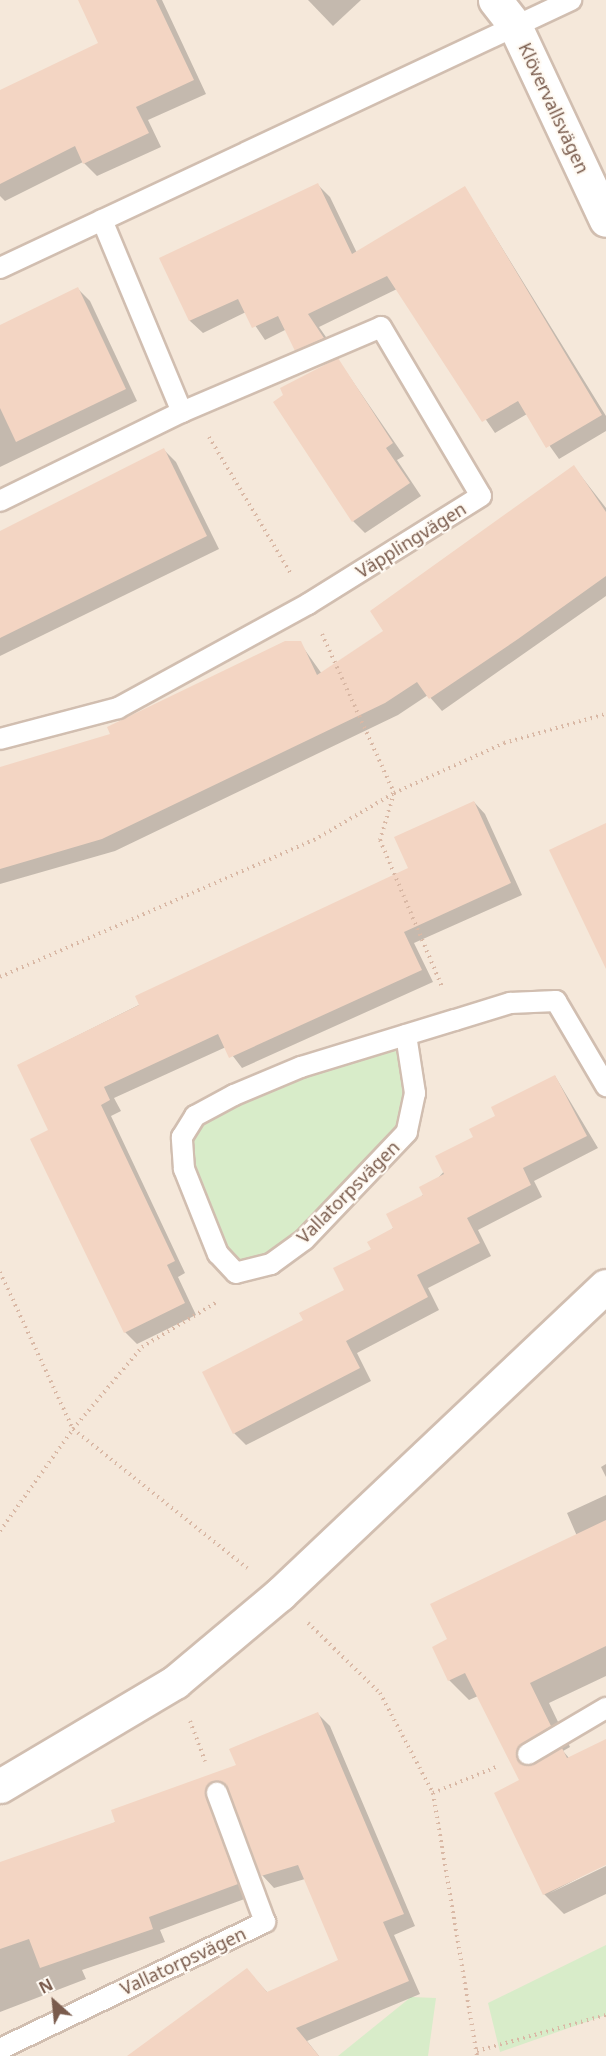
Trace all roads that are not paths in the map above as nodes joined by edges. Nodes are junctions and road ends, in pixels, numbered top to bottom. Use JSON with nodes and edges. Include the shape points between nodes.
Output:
{"nodes":[{"id":1,"x":495,"y":0,"type":"edge"},
{"id":2,"x":571,"y":0,"type":"edge"},
{"id":3,"x":515,"y":26,"type":"junction"},
{"id":4,"x":102,"y":220,"type":"junction"},
{"id":5,"x":606,"y":220,"type":"edge"},
{"id":6,"x":0,"y":268,"type":"edge"},
{"id":7,"x":182,"y":412,"type":"junction"},
{"id":8,"x":0,"y":501,"type":"edge"},
{"id":9,"x":0,"y":739,"type":"edge"},
{"id":10,"x":406,"y":1035,"type":"junction"},
{"id":11,"x":606,"y":1086,"type":"edge"},
{"id":12,"x":606,"y":1286,"type":"edge"},
{"id":13,"x":606,"y":1708,"type":"edge"},
{"id":14,"x":528,"y":1754,"type":"road end"},
{"id":15,"x":0,"y":1786,"type":"edge"},
{"id":16,"x":217,"y":1793,"type":"road end"},
{"id":17,"x":0,"y":2049,"type":"edge"}],
"edges":[{"from":1,"to":3,"type":"street","name":"Klövervallsvägen"},
{"from":2,"to":3,"type":"lane"},
{"from":3,"to":4,"type":"lane"},
{"from":3,"to":5,"type":"street","name":"Klövervallsvägen"},
{"from":4,"to":6,"type":"lane"},
{"from":4,"to":7,"type":"lane"},
{"from":7,"to":8,"type":"lane","name":"Väpplingvägen"},
{"from":7,"to":9,"type":"lane","name":"Väpplingvägen","via":[[381,327],[482,496],[309,604],[118,708]]},
{"from":10,"to":10,"type":"lane","name":"Vallatorpsvägen","via":[[301,1067],[195,1116],[182,1137],[184,1168],[218,1254],[236,1273],[272,1263],[304,1240],[407,1132],[415,1093]]},
{"from":10,"to":11,"type":"lane","via":[[510,1003],[556,1001]]},
{"from":12,"to":15,"type":"street","via":[[280,1594],[176,1682]]},
{"from":13,"to":14,"type":"lane"},
{"from":16,"to":17,"type":"lane","name":"Vallatorpsvägen","via":[[265,1922]]}]}
